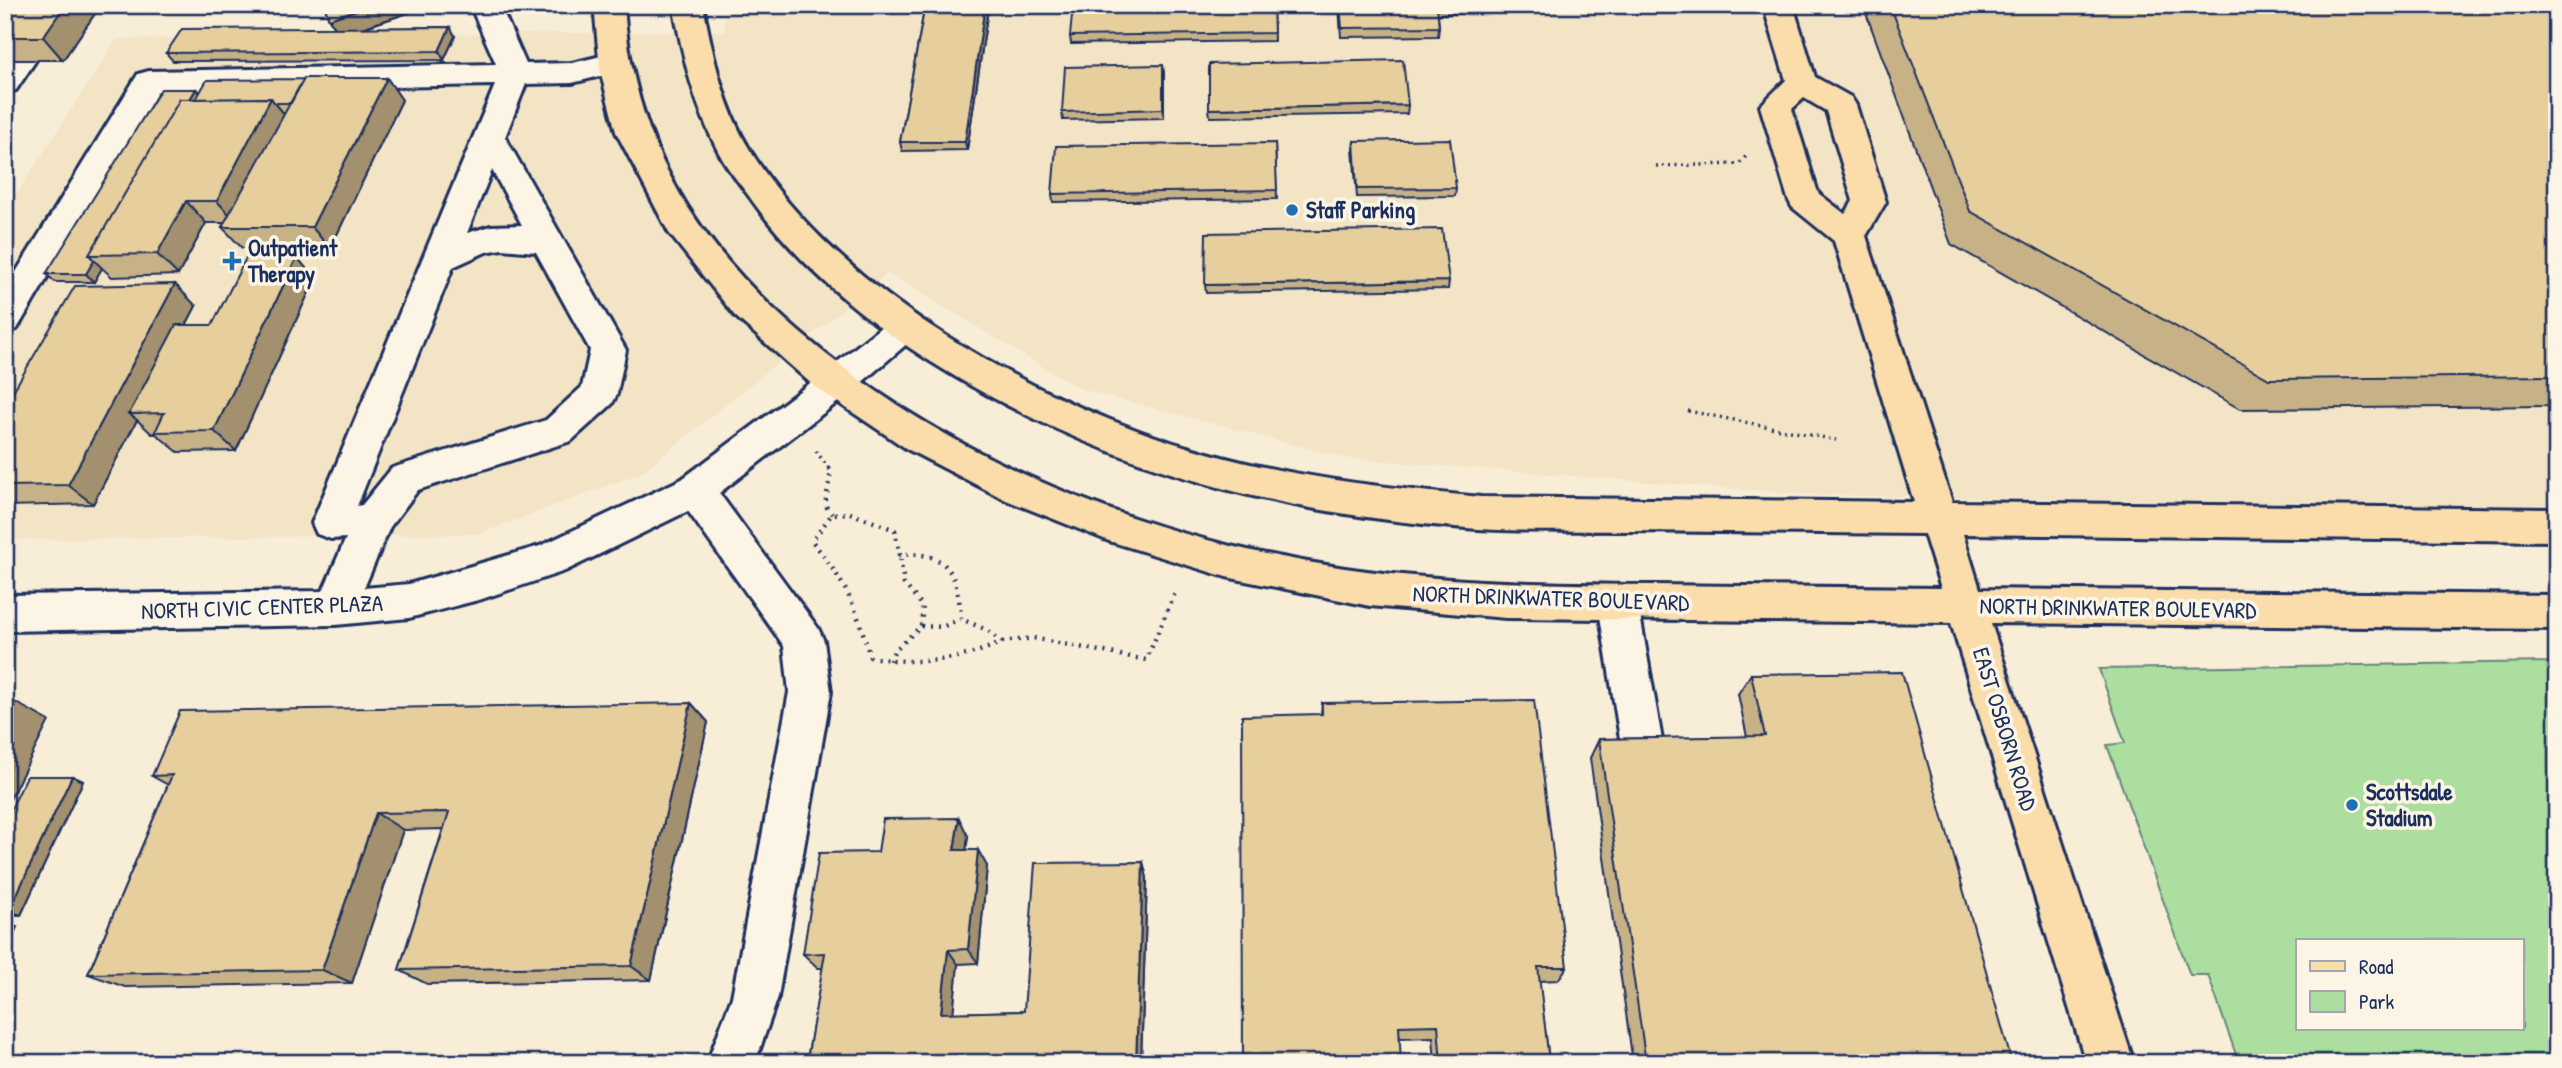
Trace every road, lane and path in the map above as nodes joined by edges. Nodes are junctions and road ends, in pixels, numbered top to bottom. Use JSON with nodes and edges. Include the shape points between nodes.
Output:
{"nodes":[{"id":1,"x":485,"y":5,"type":"edge"},
{"id":2,"x":609,"y":5,"type":"edge"},
{"id":3,"x":688,"y":5,"type":"edge"},
{"id":4,"x":1778,"y":5,"type":"edge"},
{"id":5,"x":614,"y":63,"type":"junction"},
{"id":6,"x":515,"y":74,"type":"junction"},
{"id":7,"x":1802,"y":83,"type":"junction"},
{"id":8,"x":489,"y":137,"type":"junction"},
{"id":9,"x":1756,"y":146,"type":"dead end"},
{"id":10,"x":1656,"y":166,"type":"dead end"},
{"id":11,"x":1849,"y":235,"type":"junction"},
{"id":12,"x":547,"y":241,"type":"junction"},
{"id":13,"x":439,"y":259,"type":"junction"},
{"id":14,"x":5,"y":320,"type":"edge"},
{"id":15,"x":903,"y":328,"type":"junction"},
{"id":16,"x":834,"y":385,"type":"junction"},
{"id":17,"x":1688,"y":411,"type":"dead end"},
{"id":18,"x":1836,"y":440,"type":"dead end"},
{"id":19,"x":816,"y":450,"type":"dead end"},
{"id":20,"x":695,"y":490,"type":"junction"},
{"id":21,"x":832,"y":514,"type":"junction"},
{"id":22,"x":374,"y":519,"type":"junction"},
{"id":23,"x":1940,"y":520,"type":"junction"},
{"id":24,"x":2557,"y":525,"type":"edge"},
{"id":25,"x":900,"y":555,"type":"junction"},
{"id":26,"x":1175,"y":593,"type":"dead end"},
{"id":27,"x":1618,"y":604,"type":"junction"},
{"id":28,"x":1968,"y":606,"type":"junction"},
{"id":29,"x":335,"y":608,"type":"junction"},
{"id":30,"x":2557,"y":612,"type":"edge"},
{"id":31,"x":5,"y":613,"type":"edge"},
{"id":32,"x":961,"y":619,"type":"junction"},
{"id":33,"x":921,"y":626,"type":"junction"},
{"id":34,"x":1002,"y":642,"type":"junction"},
{"id":35,"x":890,"y":661,"type":"junction"},
{"id":36,"x":1644,"y":757,"type":"edge"},
{"id":37,"x":731,"y":1063,"type":"edge"},
{"id":38,"x":2110,"y":1063,"type":"edge"}],
"edges":[{"from":1,"to":6,"type":"street"},
{"from":2,"to":5,"type":"main road","name":"NORTH DRINKWATER BOULEVARD"},
{"from":3,"to":15,"type":"main road","via":[[708,95],[758,187],[834,271]]},
{"from":4,"to":7,"type":"main road"},
{"from":5,"to":6,"type":"street","via":[[572,73]]},
{"from":5,"to":16,"type":"main road","name":"NORTH DRINKWATER BOULEVARD","via":[[632,131],[678,220],[752,311]]},
{"from":6,"to":8,"type":"street"},
{"from":6,"to":14,"type":"street","via":[[149,82]]},
{"from":7,"to":11,"type":"main road","via":[[1840,105],[1859,163],[1870,202]]},
{"from":7,"to":11,"type":"main road","via":[[1776,106],[1804,199]]},
{"from":8,"to":12,"type":"street"},
{"from":8,"to":13,"type":"street"},
{"from":9,"to":10,"type":"path","via":[[1739,164]]},
{"from":11,"to":23,"type":"main road","name":"EAST OSBORN ROAD"},
{"from":12,"to":13,"type":"street","via":[[510,234],[476,241]]},
{"from":12,"to":22,"type":"street","via":[[608,350],[599,394],[558,431],[405,479]]},
{"from":13,"to":22,"type":"street","via":[[331,523]]},
{"from":15,"to":16,"type":"street","name":"NORTH CIVIC CENTER PLAZA"},
{"from":15,"to":23,"type":"main road","via":[[999,385],[1068,417],[1218,472],[1307,491],[1481,513]]},
{"from":16,"to":20,"type":"street","name":"NORTH CIVIC CENTER PLAZA"},
{"from":16,"to":27,"type":"main road","name":"NORTH DRINKWATER BOULEVARD","via":[[995,477],[1069,510],[1157,540],[1323,581],[1414,594]]},
{"from":17,"to":18,"type":"path"},
{"from":19,"to":21,"type":"path","via":[[831,471],[825,505]]},
{"from":20,"to":29,"type":"street","name":"NORTH CIVIC CENTER PLAZA","via":[[551,559],[482,583],[409,601]]},
{"from":20,"to":37,"type":"street","via":[[804,641],[810,692],[755,997]]},
{"from":21,"to":25,"type":"path","via":[[859,513],[880,528],[895,530]]},
{"from":21,"to":35,"type":"path","via":[[812,541],[844,582],[857,608],[870,657]]},
{"from":22,"to":29,"type":"street"},
{"from":23,"to":24,"type":"main road"},
{"from":23,"to":28,"type":"main road","name":"EAST OSBORN ROAD"},
{"from":25,"to":32,"type":"path","via":[[914,552],[937,557],[950,568],[960,595]]},
{"from":25,"to":33,"type":"path","via":[[898,571],[906,593],[923,606]]},
{"from":26,"to":34,"type":"path","via":[[1146,660],[1033,638]]},
{"from":27,"to":28,"type":"main road","name":"NORTH DRINKWATER BOULEVARD"},
{"from":27,"to":36,"type":"street"},
{"from":28,"to":30,"type":"main road","name":"NORTH DRINKWATER BOULEVARD"},
{"from":28,"to":38,"type":"main road","name":"EAST OSBORN ROAD"},
{"from":29,"to":31,"type":"street","name":"NORTH CIVIC CENTER PLAZA"},
{"from":32,"to":33,"type":"path","via":[[942,626]]},
{"from":32,"to":34,"type":"path"},
{"from":33,"to":35,"type":"path","via":[[894,651]]},
{"from":34,"to":35,"type":"path","via":[[982,653],[929,663]]}]}
